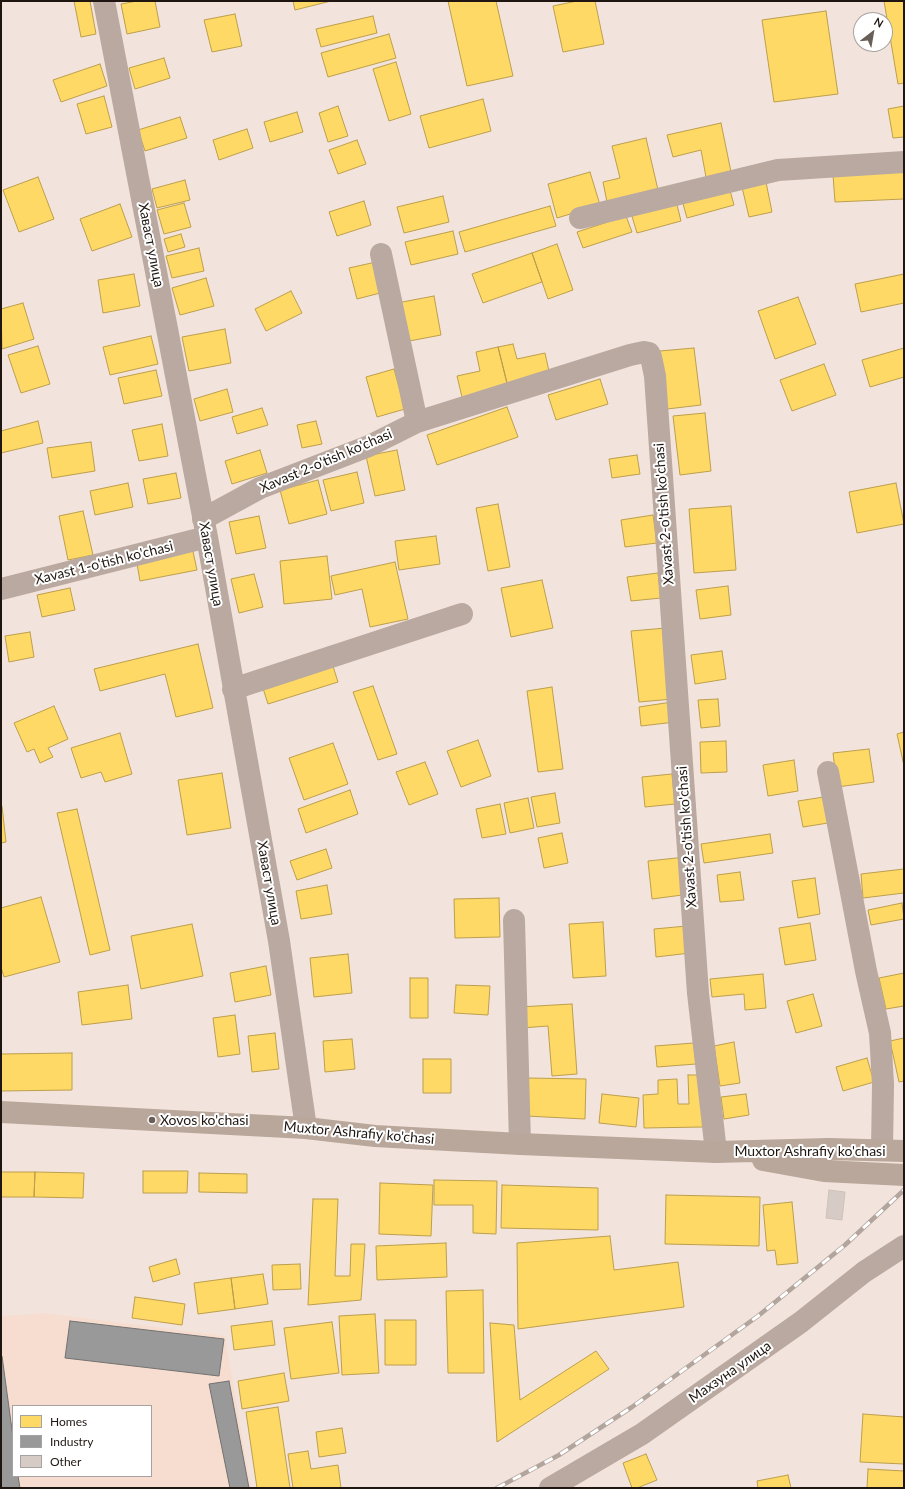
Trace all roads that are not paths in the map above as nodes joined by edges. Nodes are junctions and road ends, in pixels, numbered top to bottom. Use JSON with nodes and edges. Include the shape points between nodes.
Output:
{"nodes":[{"id":1,"x":104,"y":1,"type":"edge"},
{"id":2,"x":904,"y":162,"type":"edge"},
{"id":3,"x":580,"y":218,"type":"dead end"},
{"id":4,"x":381,"y":254,"type":"dead end"},
{"id":5,"x":417,"y":422,"type":"junction"},
{"id":6,"x":205,"y":528,"type":"junction"},
{"id":7,"x":1,"y":588,"type":"edge"},
{"id":8,"x":462,"y":614,"type":"dead end"},
{"id":9,"x":233,"y":689,"type":"junction"},
{"id":10,"x":828,"y":772,"type":"dead end"},
{"id":11,"x":514,"y":920,"type":"dead end"},
{"id":12,"x":1,"y":1112,"type":"edge"},
{"id":13,"x":306,"y":1128,"type":"junction"},
{"id":14,"x":520,"y":1144,"type":"junction"},
{"id":15,"x":882,"y":1150,"type":"junction"},
{"id":16,"x":904,"y":1151,"type":"edge"},
{"id":17,"x":716,"y":1152,"type":"junction"},
{"id":18,"x":904,"y":1175,"type":"edge"},
{"id":19,"x":904,"y":1246,"type":"edge"},
{"id":20,"x":550,"y":1488,"type":"edge"}],
"edges":[{"from":1,"to":6,"type":"street","name":"Хаваст улица"},
{"from":2,"to":3,"type":"street","via":[[778,170]]},
{"from":4,"to":5,"type":"street"},
{"from":5,"to":6,"type":"street","name":"Xavast 2-o'tish ko'chasi","via":[[369,446],[260,488]]},
{"from":5,"to":17,"type":"street","name":"Xavast 2-o'tish ko'chasi","via":[[630,355],[644,352],[651,357],[655,376],[698,993]]},
{"from":6,"to":7,"type":"street","name":"Xavast 1-o'tish ko'chasi"},
{"from":6,"to":9,"type":"street","name":"Хаваст улица"},
{"from":8,"to":9,"type":"street"},
{"from":9,"to":13,"type":"street","name":"Хаваст улица","via":[[279,941]]},
{"from":10,"to":15,"type":"street","via":[[880,1033],[883,1084]]},
{"from":11,"to":14,"type":"street"},
{"from":12,"to":13,"type":"main road","name":"Muxtor Ashrafiy ko'chasi"},
{"from":13,"to":14,"type":"main road","name":"Muxtor Ashrafiy ko'chasi","via":[[375,1136]]},
{"from":14,"to":17,"type":"main road","name":"Muxtor Ashrafiy ko'chasi"},
{"from":15,"to":16,"type":"main road","name":"Muxtor Ashrafiy ko'chasi"},
{"from":15,"to":17,"type":"main road","name":"Muxtor Ashrafiy ko'chasi"},
{"from":17,"to":18,"type":"main road","name":"Muxtor Ashrafiy ko'chasi","via":[[824,1171]]},
{"from":19,"to":20,"type":"street","name":"Махзуна улица","via":[[864,1272],[801,1322],[642,1434]]}]}
